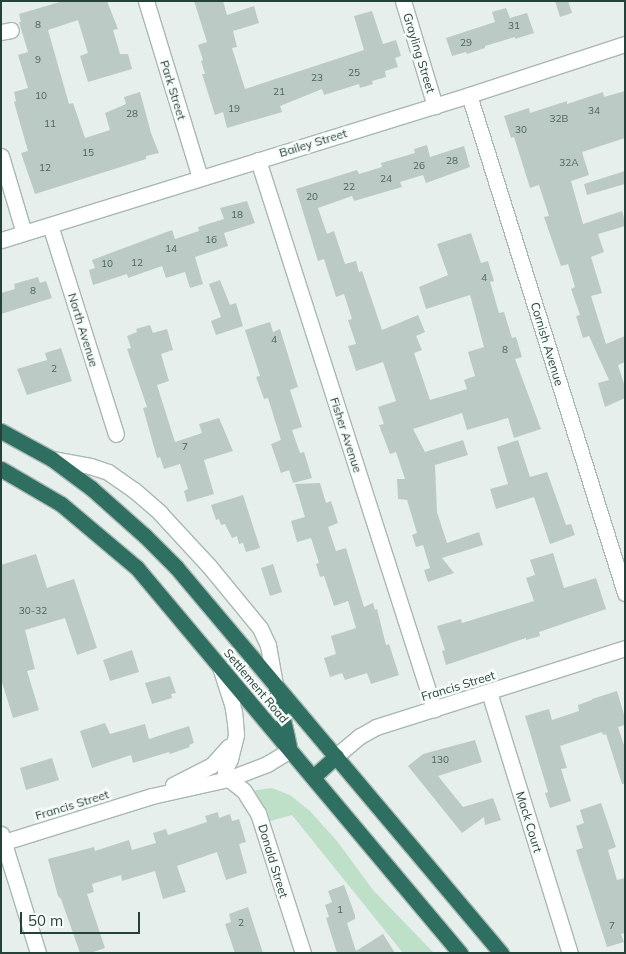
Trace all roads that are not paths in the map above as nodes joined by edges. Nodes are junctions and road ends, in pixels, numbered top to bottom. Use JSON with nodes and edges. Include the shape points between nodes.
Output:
{"nodes":[{"id":1,"x":146,"y":1,"type":"edge"},
{"id":2,"x":403,"y":1,"type":"edge"},
{"id":3,"x":625,"y":44,"type":"edge"},
{"id":4,"x":469,"y":95,"type":"junction"},
{"id":5,"x":435,"y":106,"type":"junction"},
{"id":6,"x":1,"y":156,"type":"edge"},
{"id":7,"x":258,"y":160,"type":"junction"},
{"id":8,"x":200,"y":178,"type":"junction"},
{"id":9,"x":50,"y":225,"type":"junction"},
{"id":10,"x":24,"y":233,"type":"junction"},
{"id":11,"x":1,"y":240,"type":"edge"},
{"id":12,"x":1,"y":431,"type":"edge"},
{"id":13,"x":116,"y":434,"type":"dead end"},
{"id":14,"x":52,"y":459,"type":"junction"},
{"id":15,"x":1,"y":469,"type":"edge"},
{"id":16,"x":625,"y":593,"type":"edge"},
{"id":17,"x":625,"y":648,"type":"edge"},
{"id":18,"x":219,"y":665,"type":"junction"},
{"id":19,"x":275,"y":684,"type":"junction"},
{"id":20,"x":488,"y":692,"type":"junction"},
{"id":21,"x":434,"y":709,"type":"junction"},
{"id":22,"x":234,"y":711,"type":"junction"},
{"id":23,"x":290,"y":750,"type":"junction"},
{"id":24,"x":336,"y":756,"type":"junction"},
{"id":25,"x":313,"y":777,"type":"junction"},
{"id":26,"x":228,"y":779,"type":"junction"},
{"id":27,"x":152,"y":796,"type":"junction"},
{"id":28,"x":2,"y":840,"type":"edge"},
{"id":29,"x":38,"y":953,"type":"edge"},
{"id":30,"x":303,"y":953,"type":"edge"},
{"id":31,"x":460,"y":953,"type":"edge"},
{"id":32,"x":500,"y":953,"type":"edge"},
{"id":33,"x":570,"y":953,"type":"edge"}],
"edges":[{"from":1,"to":8,"type":"street","name":"Park Street"},
{"from":2,"to":5,"type":"street","name":"Grayling Street"},
{"from":3,"to":4,"type":"street","name":"Bailey Street"},
{"from":4,"to":5,"type":"street","name":"Bailey Street"},
{"from":4,"to":16,"type":"street","name":"Cornish Avenue"},
{"from":5,"to":7,"type":"street","name":"Bailey Street"},
{"from":6,"to":10,"type":"street"},
{"from":7,"to":8,"type":"street","name":"Bailey Street"},
{"from":7,"to":21,"type":"street","name":"Fisher Avenue"},
{"from":8,"to":9,"type":"street","name":"Bailey Street"},
{"from":9,"to":10,"type":"street","name":"Bailey Street"},
{"from":9,"to":13,"type":"street","name":"North Avenue"},
{"from":10,"to":11,"type":"street","name":"Bailey Street"},
{"from":12,"to":14,"type":"highway","name":"Settlement Road"},
{"from":14,"to":19,"type":"highway","name":"Settlement Road","via":[[91,488],[176,567]]},
{"from":14,"to":19,"type":"street","name":"Settlement Road","via":[[108,472],[166,519],[260,628],[268,645]]},
{"from":15,"to":18,"type":"highway","name":"Settlement Road","via":[[61,504],[137,568]]},
{"from":17,"to":20,"type":"street","name":"Francis Street"},
{"from":18,"to":22,"type":"street","name":"Francis Street"},
{"from":18,"to":23,"type":"highway","name":"Settlement Road"},
{"from":19,"to":23,"type":"highway"},
{"from":19,"to":24,"type":"highway","name":"Settlement Road"},
{"from":20,"to":21,"type":"street","name":"Francis Street"},
{"from":20,"to":33,"type":"street","name":"Mack Court"},
{"from":21,"to":24,"type":"street","name":"Francis Street","via":[[376,727]]},
{"from":22,"to":26,"type":"street","via":[[236,735],[225,770]]},
{"from":22,"to":27,"type":"street","name":"Francis Street","via":[[233,737],[219,759]]},
{"from":23,"to":25,"type":"highway","name":"Settlement Road"},
{"from":23,"to":26,"type":"street","name":"Francis Street","via":[[268,764]]},
{"from":24,"to":25,"type":"highway","name":"Francis Street"},
{"from":24,"to":32,"type":"highway","name":"Settlement Road"},
{"from":25,"to":31,"type":"highway","name":"Settlement Road"},
{"from":26,"to":27,"type":"street","name":"Francis Street"},
{"from":26,"to":30,"type":"street","name":"Donald Street","via":[[244,791],[258,813]]},
{"from":27,"to":28,"type":"street","name":"Francis Street"},
{"from":28,"to":29,"type":"street"}]}
